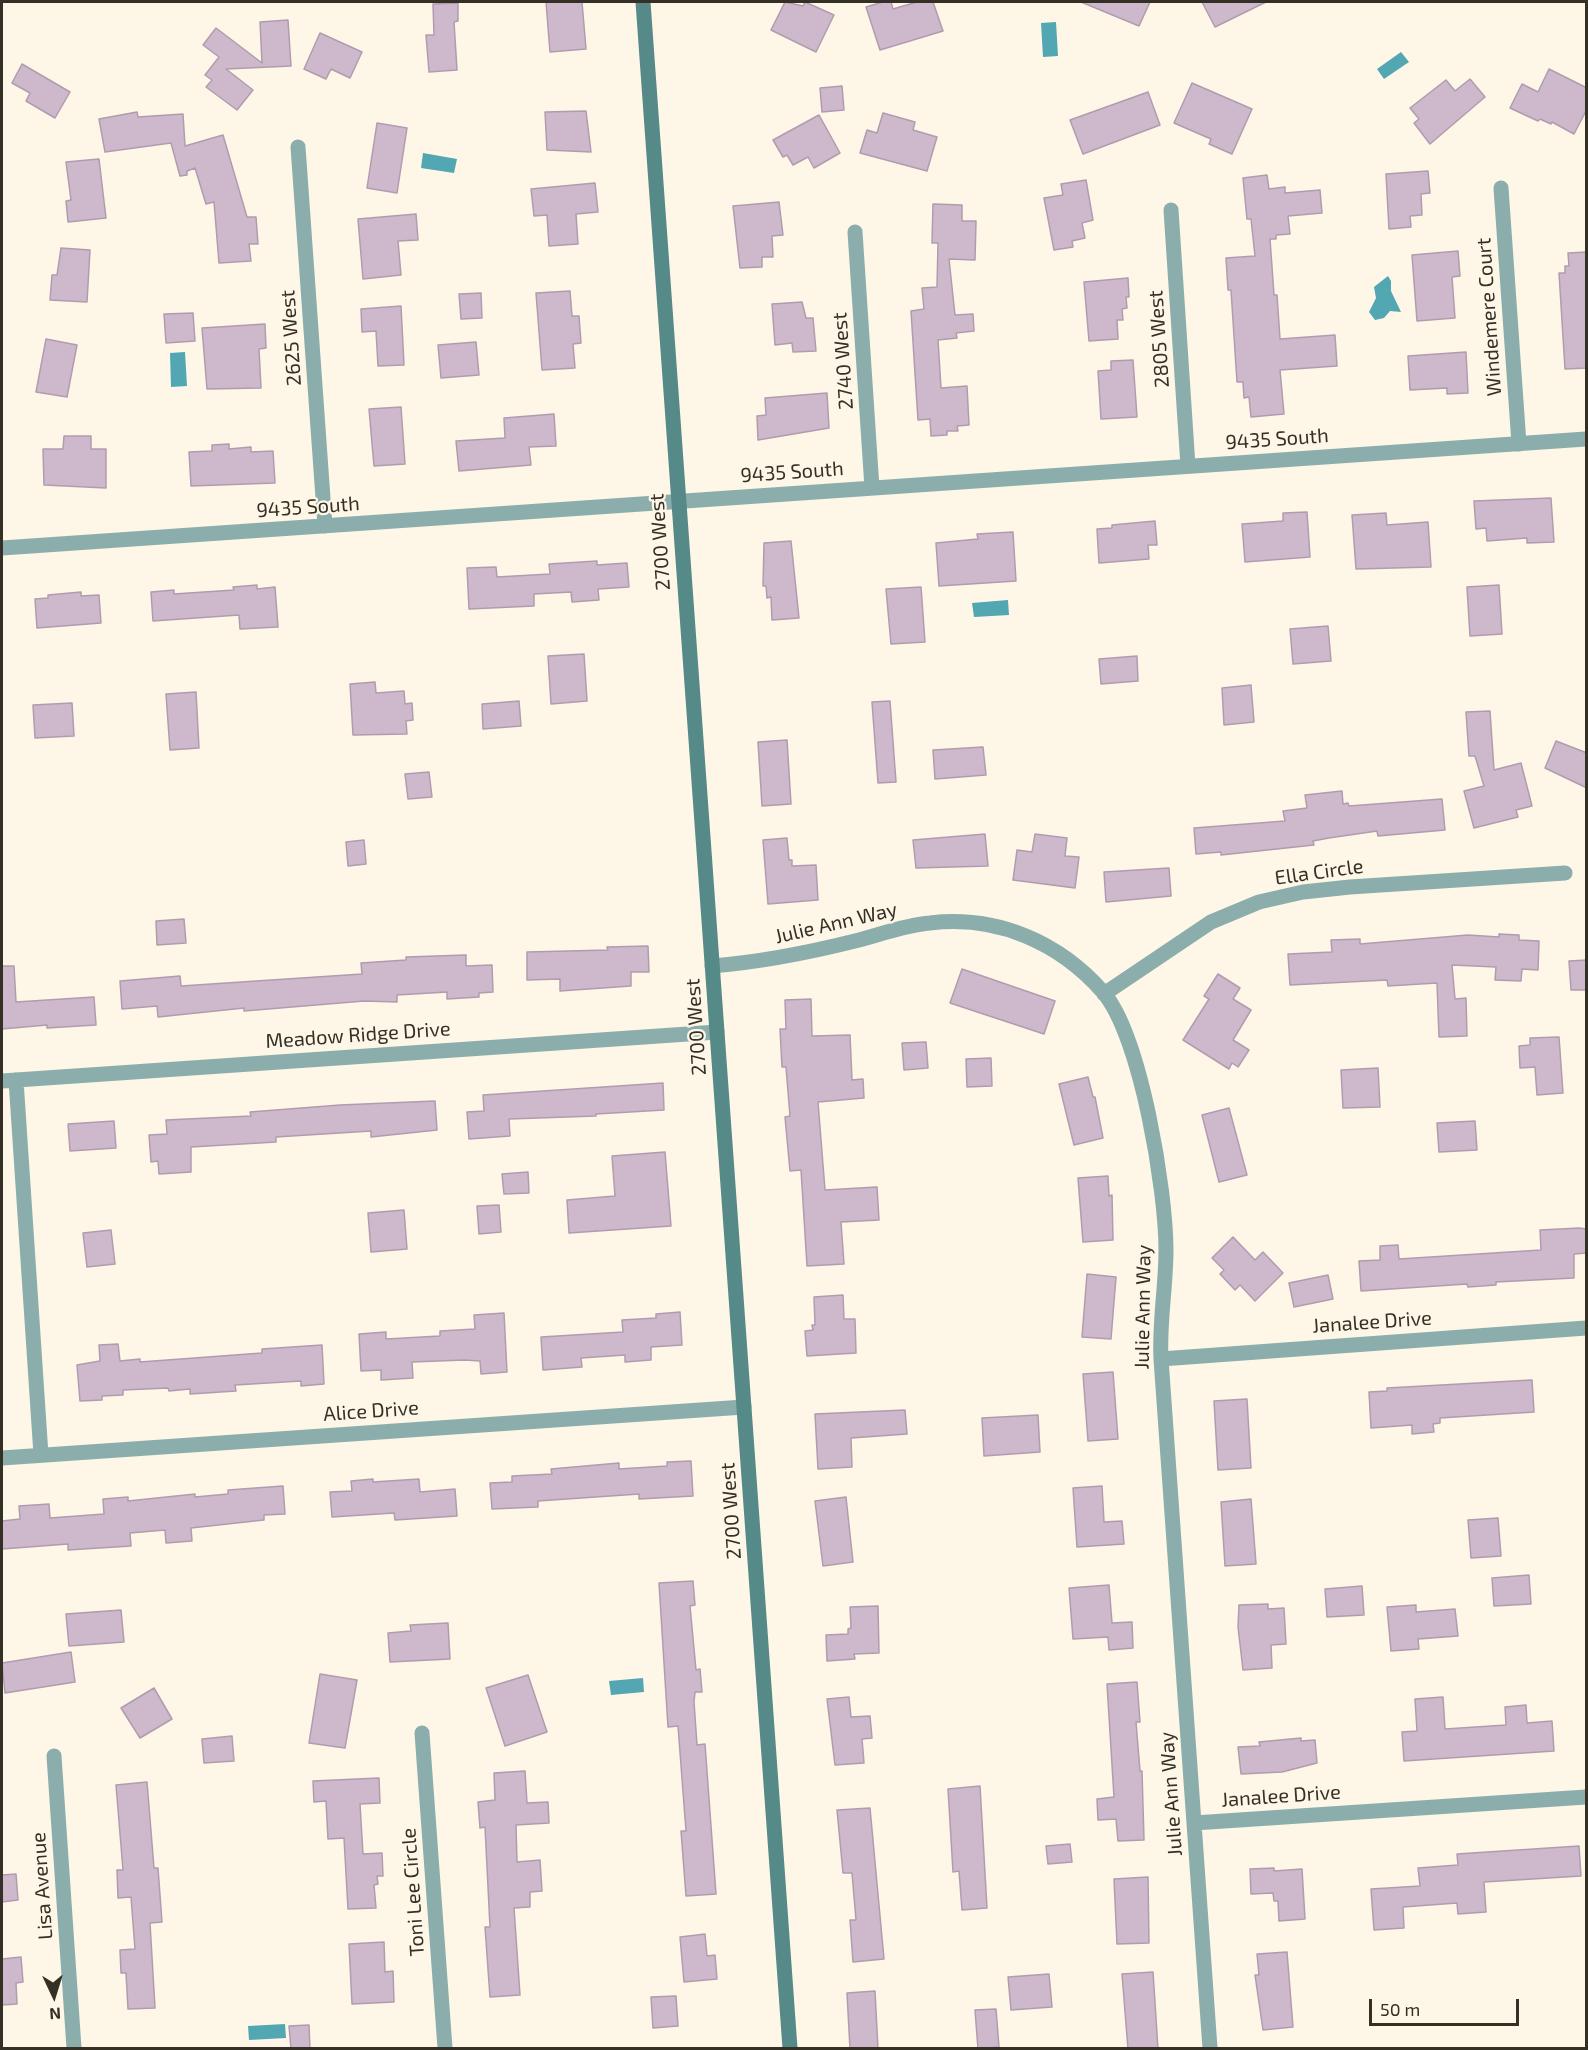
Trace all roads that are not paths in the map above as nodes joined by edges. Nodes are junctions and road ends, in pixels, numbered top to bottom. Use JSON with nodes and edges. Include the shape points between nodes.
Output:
{"nodes":[{"id":1,"x":643,"y":2,"type":"edge"},
{"id":2,"x":298,"y":147,"type":"dead end"},
{"id":3,"x":1501,"y":188,"type":"dead end"},
{"id":4,"x":1171,"y":210,"type":"dead end"},
{"id":5,"x":855,"y":232,"type":"dead end"},
{"id":6,"x":1587,"y":439,"type":"edge"},
{"id":7,"x":1519,"y":444,"type":"junction"},
{"id":8,"x":1188,"y":466,"type":"junction"},
{"id":9,"x":872,"y":488,"type":"junction"},
{"id":10,"x":678,"y":501,"type":"junction"},
{"id":11,"x":326,"y":526,"type":"junction"},
{"id":12,"x":2,"y":548,"type":"edge"},
{"id":13,"x":1565,"y":873,"type":"dead end"},
{"id":14,"x":712,"y":966,"type":"junction"},
{"id":15,"x":1104,"y":994,"type":"junction"},
{"id":16,"x":717,"y":1032,"type":"junction"},
{"id":17,"x":9,"y":1081,"type":"edge"},
{"id":18,"x":1587,"y":1328,"type":"edge"},
{"id":19,"x":1161,"y":1359,"type":"junction"},
{"id":20,"x":744,"y":1407,"type":"junction"},
{"id":21,"x":41,"y":1455,"type":"junction"},
{"id":22,"x":2,"y":1458,"type":"edge"},
{"id":23,"x":422,"y":1733,"type":"dead end"},
{"id":24,"x":54,"y":1756,"type":"dead end"},
{"id":25,"x":1587,"y":1797,"type":"edge"},
{"id":26,"x":1194,"y":1823,"type":"junction"},
{"id":27,"x":74,"y":2049,"type":"edge"},
{"id":28,"x":445,"y":2049,"type":"edge"},
{"id":29,"x":790,"y":2049,"type":"edge"},
{"id":30,"x":1210,"y":2049,"type":"edge"}],
"edges":[{"from":1,"to":10,"type":"main road","name":"2700 West"},
{"from":2,"to":11,"type":"street","name":"2625 West"},
{"from":3,"to":7,"type":"street","name":"Windemere Court"},
{"from":4,"to":8,"type":"street","name":"2805 West"},
{"from":5,"to":9,"type":"street","name":"2740 West"},
{"from":6,"to":7,"type":"street","name":"9435 South"},
{"from":7,"to":8,"type":"street","name":"9435 South"},
{"from":8,"to":9,"type":"street","name":"9435 South"},
{"from":9,"to":10,"type":"street","name":"9435 South"},
{"from":10,"to":11,"type":"street","name":"9435 South"},
{"from":10,"to":14,"type":"main road","name":"2700 West"},
{"from":11,"to":12,"type":"street","name":"9435 South"},
{"from":13,"to":15,"type":"street","name":"Ella Circle","via":[[1341,888],[1259,902],[1211,922]]},
{"from":14,"to":15,"type":"street","name":"Julie Ann Way","via":[[811,952],[929,923],[978,921],[1023,933],[1064,956]]},
{"from":14,"to":16,"type":"main road","name":"2700 West"},
{"from":15,"to":19,"type":"street","name":"Julie Ann Way","via":[[1128,1042],[1143,1093],[1160,1179],[1166,1251]]},
{"from":16,"to":17,"type":"street","name":"Meadow Ridge Drive"},
{"from":16,"to":20,"type":"main road","name":"2700 West"},
{"from":17,"to":21,"type":"street"},
{"from":18,"to":19,"type":"street","name":"Janalee Drive"},
{"from":19,"to":26,"type":"street","name":"Julie Ann Way"},
{"from":20,"to":21,"type":"street","name":"Alice Drive"},
{"from":20,"to":29,"type":"main road","name":"2700 West"},
{"from":21,"to":22,"type":"street","name":"Alice Drive"},
{"from":23,"to":28,"type":"street","name":"Toni Lee Circle"},
{"from":24,"to":27,"type":"street","name":"Lisa Avenue"},
{"from":25,"to":26,"type":"street","name":"Janalee Drive"},
{"from":26,"to":30,"type":"street","name":"Julie Ann Way"}]}
